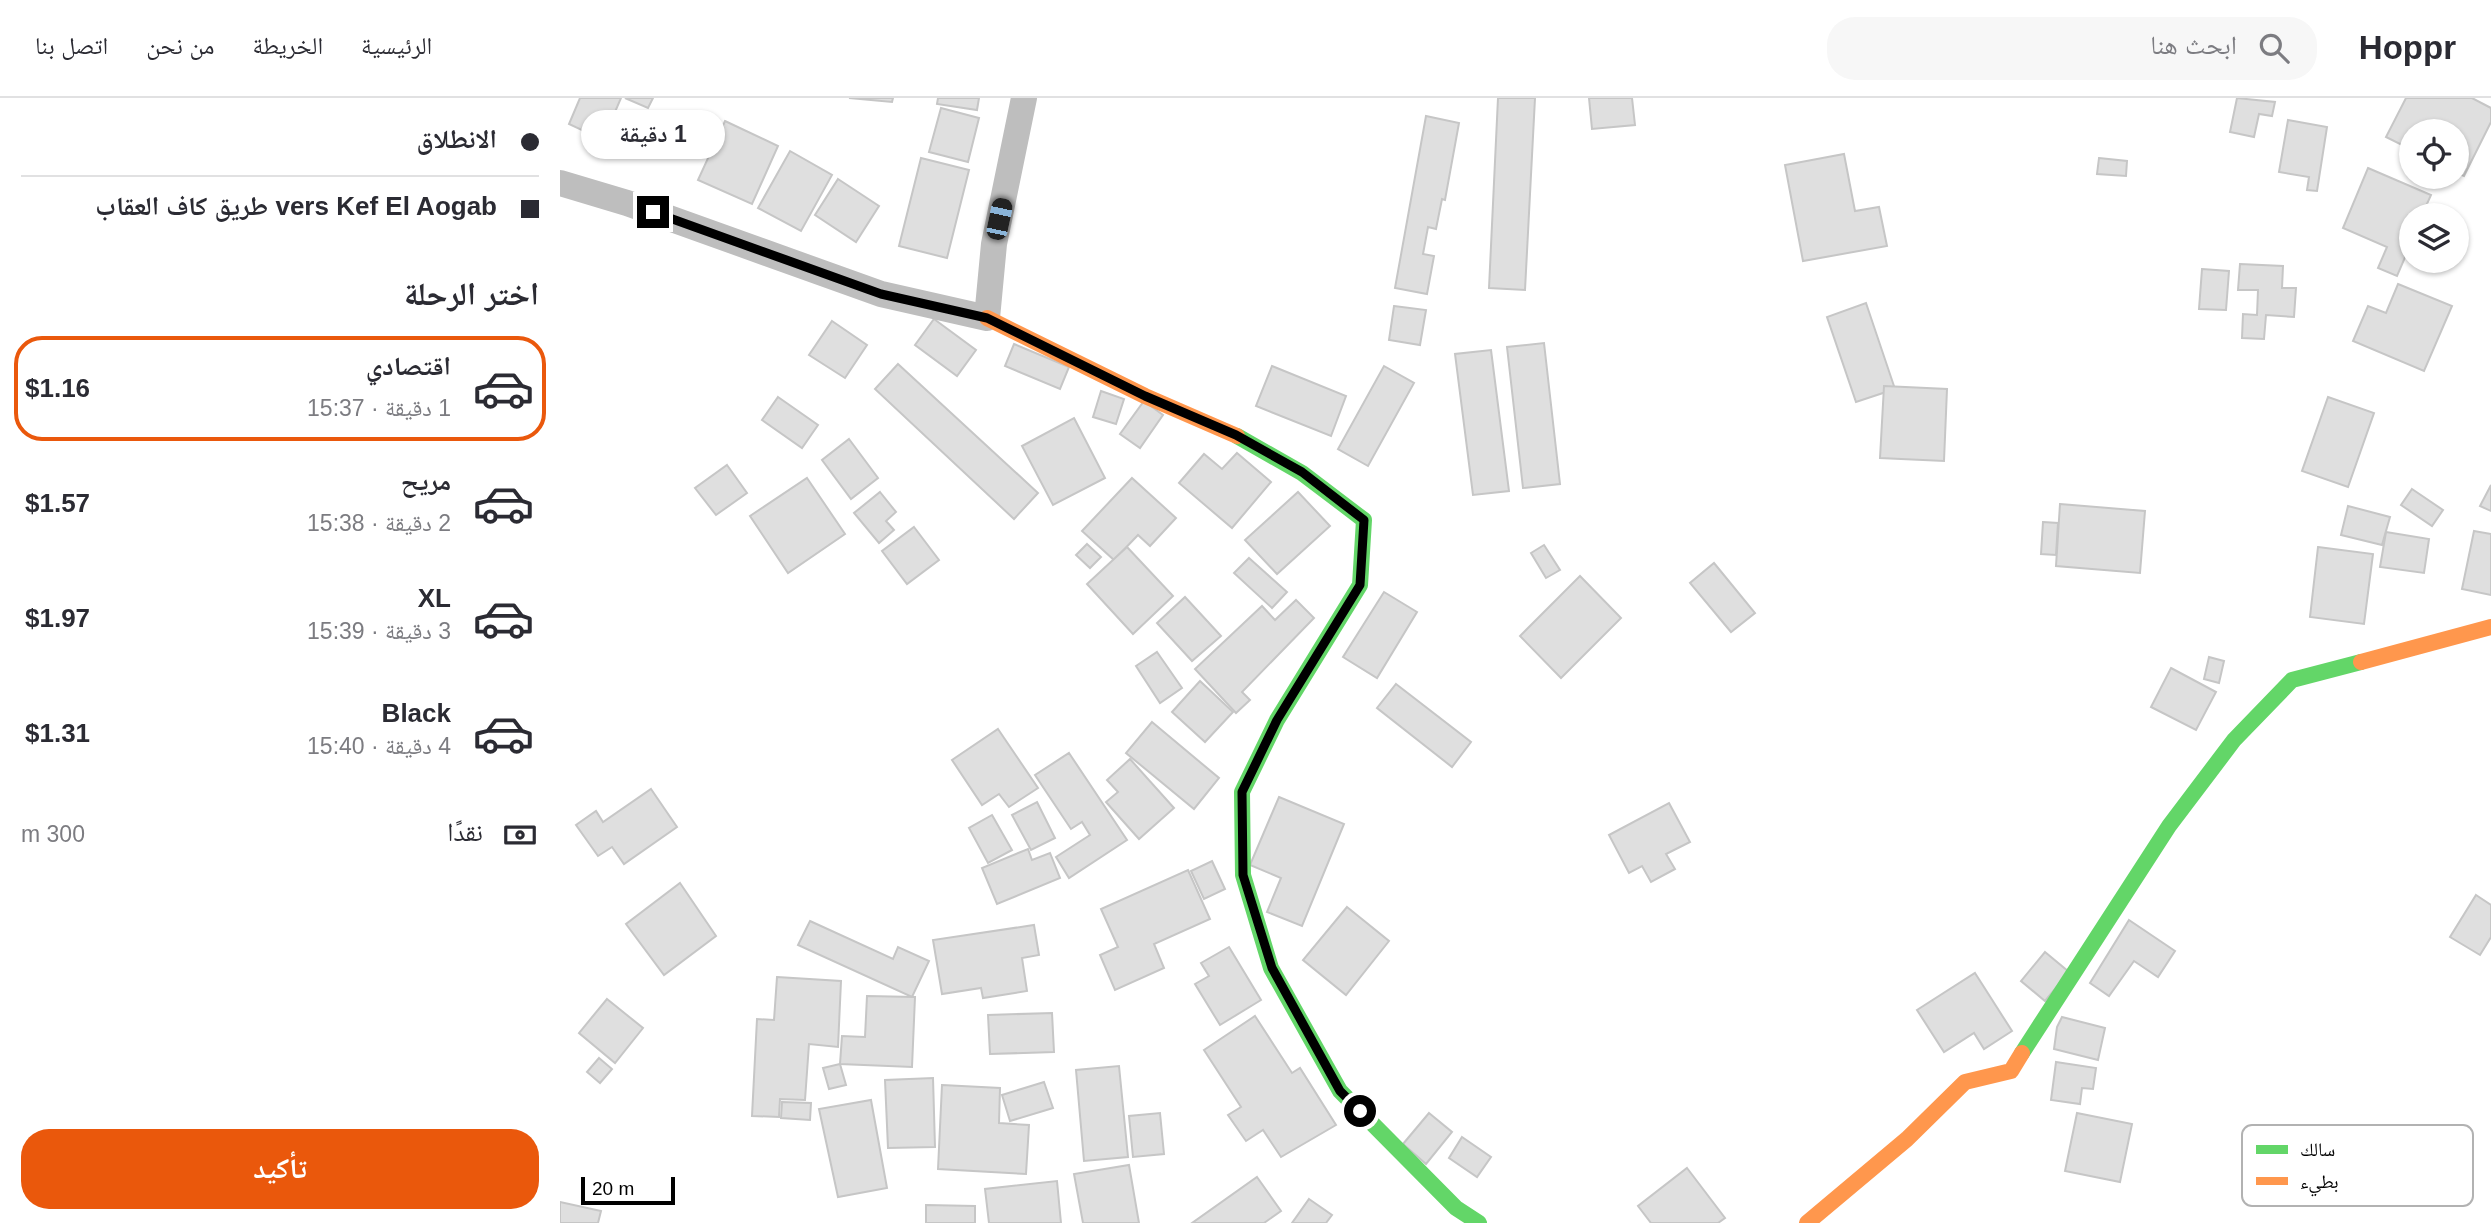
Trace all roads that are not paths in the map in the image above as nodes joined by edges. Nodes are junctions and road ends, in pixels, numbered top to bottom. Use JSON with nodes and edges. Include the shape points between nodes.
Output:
{"nodes":[{"id":1,"x":1024,"y":98,"type":"edge"},
{"id":2,"x":560,"y":183,"type":"edge"},
{"id":3,"x":987,"y":318,"type":"junction"},
{"id":4,"x":2491,"y":627,"type":"edge"},
{"id":5,"x":1479,"y":1223,"type":"edge"},
{"id":6,"x":1807,"y":1223,"type":"edge"}],
"edges":[{"from":1,"to":3,"type":"street","via":[[994,244]]},
{"from":2,"to":3,"type":"street","via":[[627,202],[881,294]]},
{"from":3,"to":5,"type":"street","via":[[1236,435],[1302,472],[1364,520],[1360,585],[1277,720],[1242,792],[1243,875],[1272,968],[1340,1091],[1456,1208]]},
{"from":4,"to":6,"type":"street","via":[[2292,680],[2234,740],[2169,826],[2011,1071],[1965,1082],[1907,1139]]}]}
